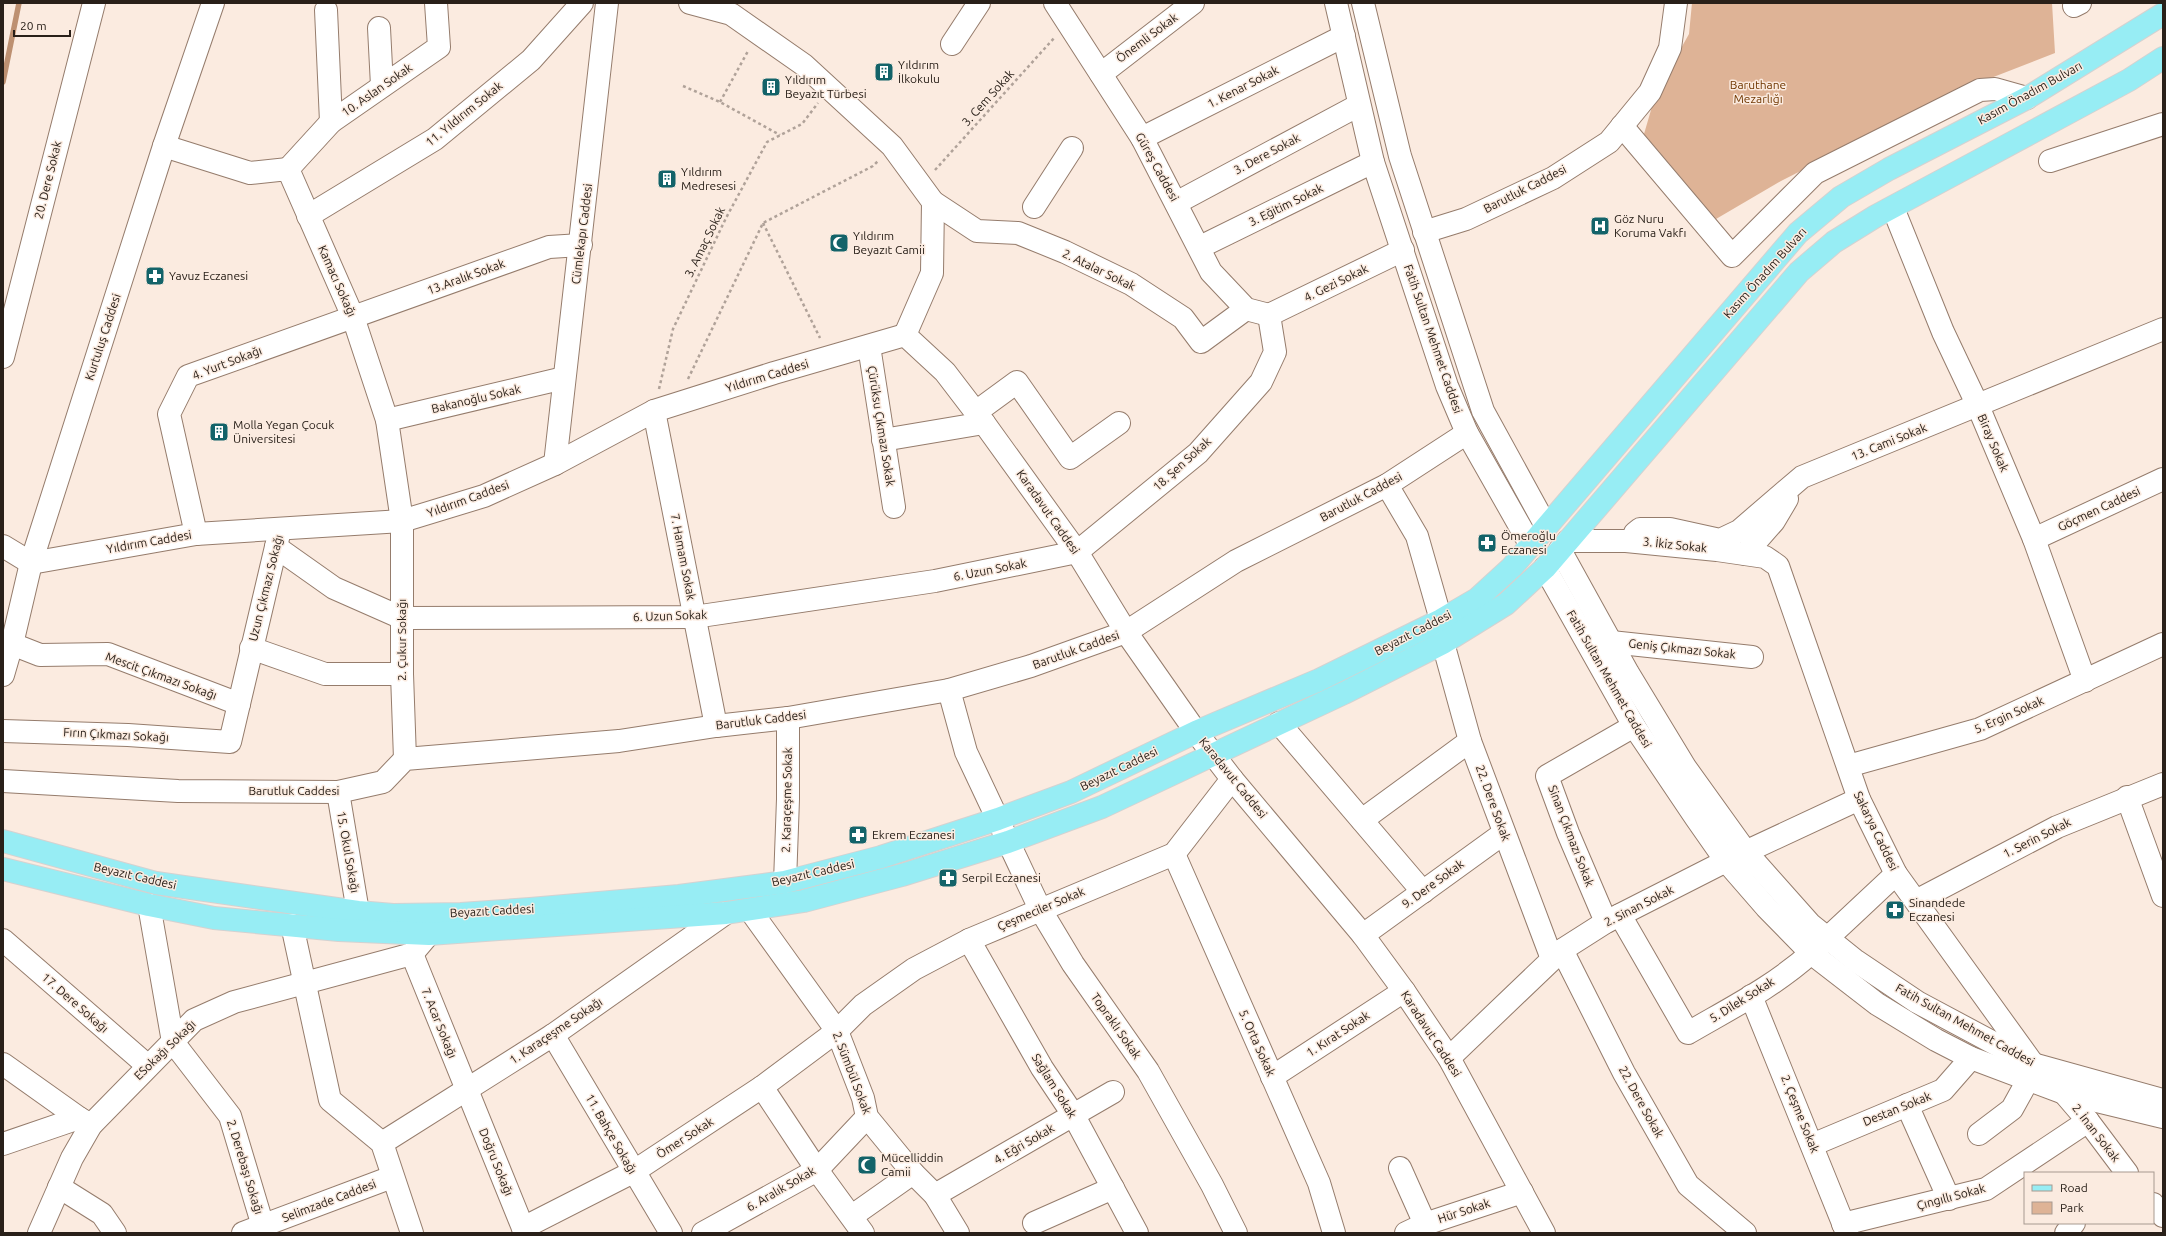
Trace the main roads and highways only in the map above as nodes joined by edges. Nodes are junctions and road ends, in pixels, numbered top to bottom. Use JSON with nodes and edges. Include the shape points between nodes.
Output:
{"nodes":[{"id":1,"x":2163,"y":14,"type":"edge"},
{"id":2,"x":2163,"y":58,"type":"edge"},
{"id":3,"x":1546,"y":526,"type":"junction"},
{"id":4,"x":1530,"y":544,"type":"junction"},
{"id":5,"x":1564,"y":546,"type":"junction"},
{"id":6,"x":1545,"y":568,"type":"junction"},
{"id":7,"x":3,"y":841,"type":"edge"},
{"id":8,"x":3,"y":869,"type":"edge"}],
"edges":[{"from":1,"to":3,"type":"main road","name":"Kasım Önadım Bulvarı","via":[[2027,98],[1848,193],[1798,233]]},
{"from":2,"to":5,"type":"main road","name":"Kasım Önadım Bulvarı","via":[[2129,80],[1834,242],[1799,272]]},
{"from":3,"to":4,"type":"main road","name":"Beyazıt Caddesi"},
{"from":3,"to":5,"type":"main road","name":"Fatih Sultan Mehmet Caddesi"},
{"from":4,"to":6,"type":"main road","name":"Fatih Sultan Mehmet Caddesi"},
{"from":4,"to":7,"type":"main road","name":"Beyazıt Caddesi","via":[[1512,567],[1477,599],[1441,620],[1319,680],[1196,732],[1071,792],[881,857],[785,882],[679,896],[530,909],[461,914],[393,914],[358,912],[156,883]]},
{"from":5,"to":6,"type":"main road","name":"Kasım Önadım Bulvarı"},
{"from":6,"to":8,"type":"main road","name":"Beyazıt Caddesi","via":[[1506,604],[1443,643],[1344,693],[1102,807],[1008,842],[804,901],[726,913],[429,934],[339,930],[214,918],[149,905]]}]}
